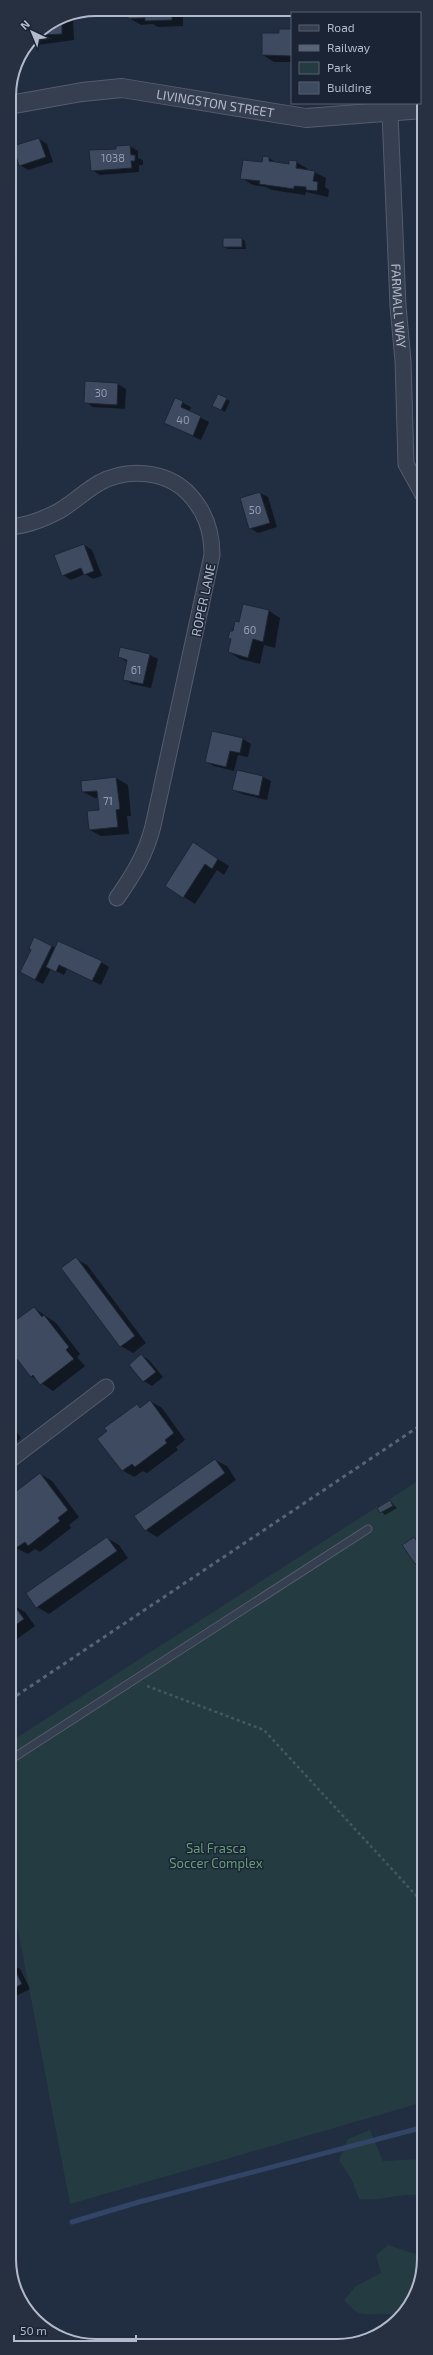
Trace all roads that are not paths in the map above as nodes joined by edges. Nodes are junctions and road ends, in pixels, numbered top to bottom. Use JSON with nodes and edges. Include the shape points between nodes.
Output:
{"nodes":[{"id":1,"x":16,"y":104,"type":"edge"},
{"id":2,"x":355,"y":109,"type":"edge"},
{"id":3,"x":417,"y":110,"type":"edge"},
{"id":4,"x":390,"y":113,"type":"junction"},
{"id":5,"x":417,"y":484,"type":"edge"},
{"id":6,"x":16,"y":526,"type":"edge"},
{"id":7,"x":117,"y":898,"type":"dead end"},
{"id":8,"x":106,"y":1387,"type":"dead end"},
{"id":9,"x":16,"y":1455,"type":"edge"},
{"id":10,"x":368,"y":1529,"type":"dead end"},
{"id":11,"x":16,"y":1756,"type":"edge"}],
"edges":[{"from":1,"to":2,"type":"street","name":"LIVINGSTON STREET","via":[[122,88],[306,118]]},
{"from":2,"to":4,"type":"street","name":"LIVINGSTON STREET"},
{"from":3,"to":4,"type":"street","name":"LIVINGSTON STREET"},
{"from":4,"to":5,"type":"street","name":"FARMALL WAY","via":[[406,464]]},
{"from":6,"to":7,"type":"street","name":"ROPER LANE","via":[[59,512],[98,483],[112,477],[142,473],[157,475],[183,489],[199,505],[209,525],[212,555],[153,826],[147,849],[138,868]]},
{"from":8,"to":9,"type":"street"},
{"from":10,"to":11,"type":"lane","via":[[135,1682]]}]}
